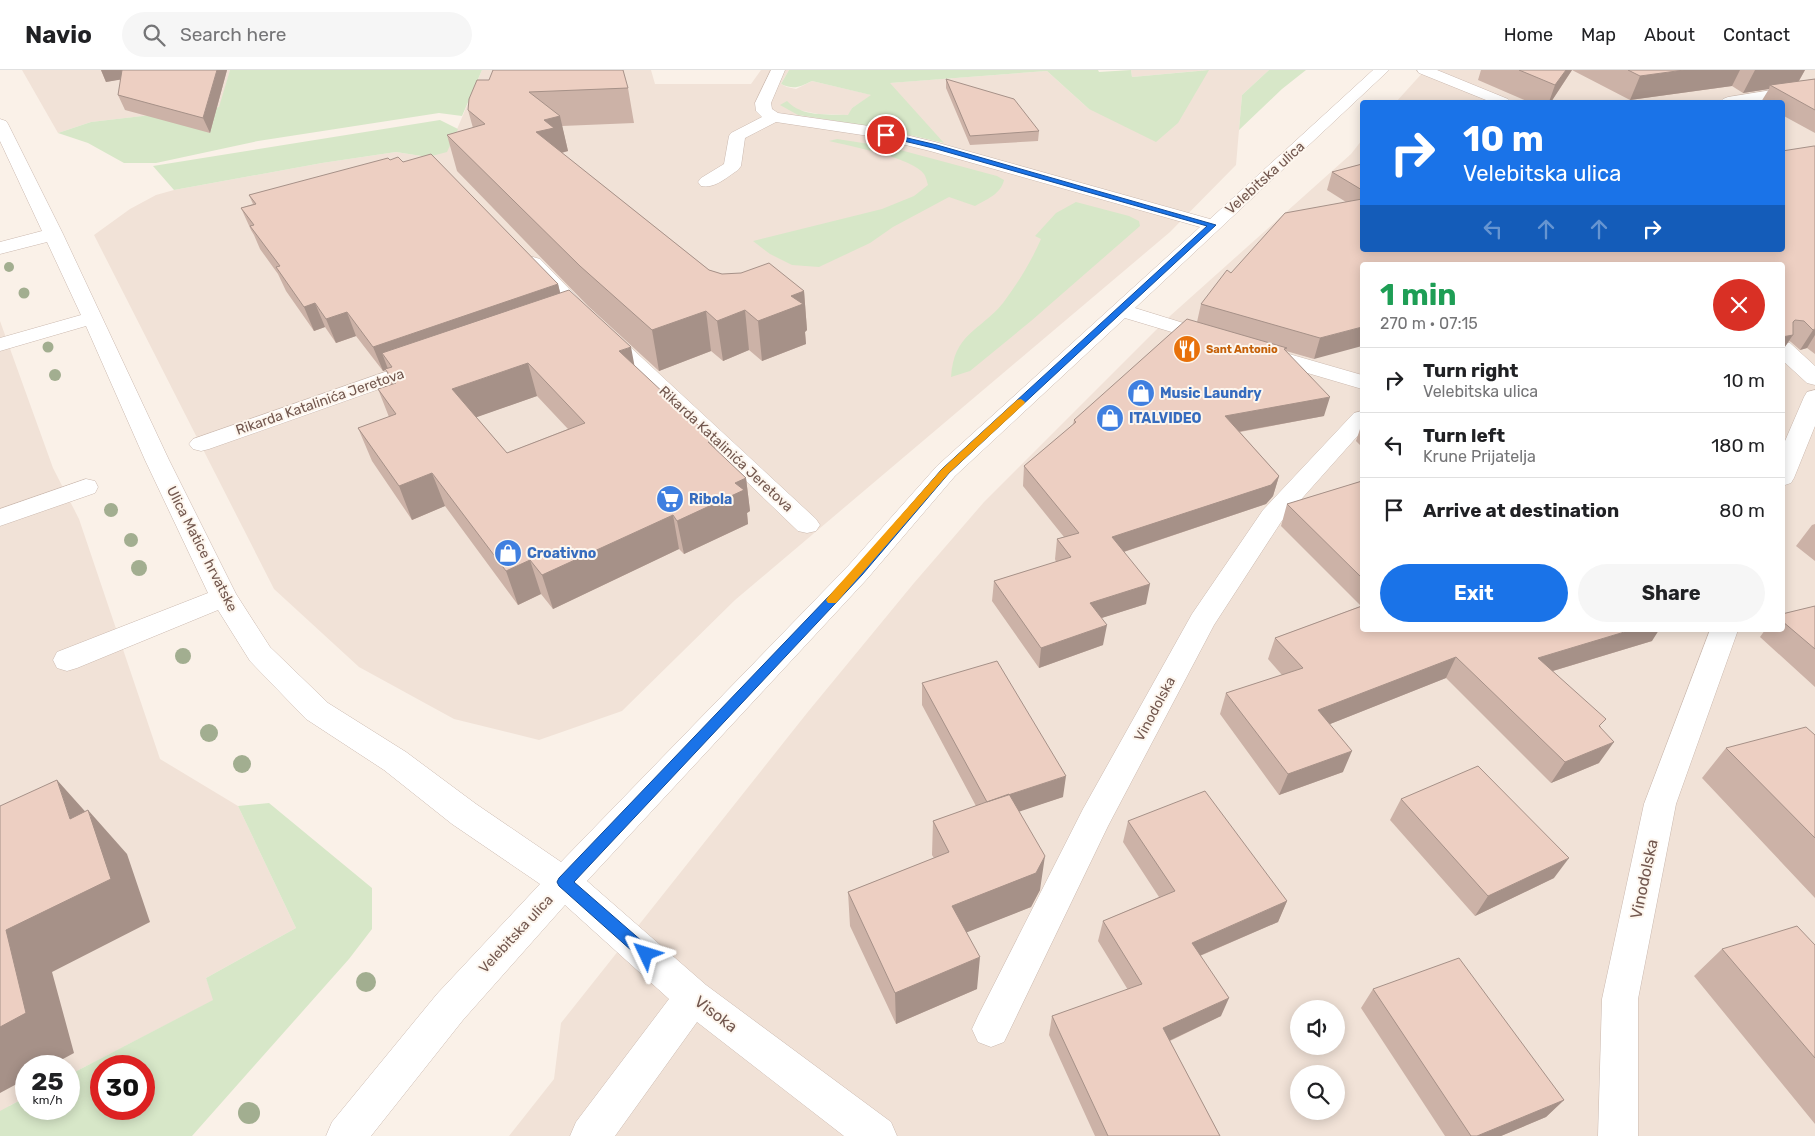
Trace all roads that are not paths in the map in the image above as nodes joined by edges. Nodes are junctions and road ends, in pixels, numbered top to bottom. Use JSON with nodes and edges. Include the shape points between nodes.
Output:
{"nodes":[{"id":1,"x":778,"y":70,"type":"edge"},
{"id":2,"x":1382,"y":70,"type":"edge"},
{"id":3,"x":1424,"y":70,"type":"edge"},
{"id":4,"x":1444,"y":74,"type":"edge"},
{"id":5,"x":1815,"y":88,"type":"edge"},
{"id":6,"x":1498,"y":100,"type":"edge"},
{"id":7,"x":1740,"y":100,"type":"edge"},
{"id":8,"x":774,"y":117,"type":"junction"},
{"id":9,"x":0,"y":124,"type":"edge"},
{"id":10,"x":706,"y":182,"type":"dead end"},
{"id":11,"x":1212,"y":225,"type":"junction"},
{"id":12,"x":54,"y":234,"type":"junction"},
{"id":13,"x":518,"y":247,"type":"edge"},
{"id":14,"x":0,"y":248,"type":"edge"},
{"id":15,"x":1120,"y":310,"type":"junction"},
{"id":16,"x":93,"y":318,"type":"junction"},
{"id":17,"x":0,"y":345,"type":"edge"},
{"id":18,"x":1785,"y":351,"type":"edge"},
{"id":19,"x":441,"y":360,"type":"edge"},
{"id":20,"x":1815,"y":378,"type":"edge"},
{"id":21,"x":1360,"y":381,"type":"edge"},
{"id":22,"x":1815,"y":397,"type":"edge"},
{"id":23,"x":1360,"y":420,"type":"edge"},
{"id":24,"x":201,"y":444,"type":"dead end"},
{"id":25,"x":1785,"y":471,"type":"edge"},
{"id":26,"x":86,"y":487,"type":"dead end"},
{"id":27,"x":0,"y":518,"type":"edge"},
{"id":28,"x":806,"y":525,"type":"dead end"},
{"id":29,"x":224,"y":597,"type":"junction"},
{"id":30,"x":1722,"y":632,"type":"edge"},
{"id":31,"x":68,"y":660,"type":"dead end"},
{"id":32,"x":564,"y":882,"type":"junction"},
{"id":33,"x":693,"y":996,"type":"junction"},
{"id":34,"x":991,"y":1029,"type":"dead end"},
{"id":35,"x":346,"y":1136,"type":"edge"},
{"id":36,"x":590,"y":1136,"type":"edge"},
{"id":37,"x":877,"y":1136,"type":"edge"},
{"id":38,"x":1618,"y":1136,"type":"edge"}],
"edges":[{"from":1,"to":8,"type":"street","via":[[763,103],[764,111]]},
{"from":2,"to":11,"type":"street","name":"Velebitska ulica"},
{"from":3,"to":4,"type":"street"},
{"from":4,"to":6,"type":"street"},
{"from":5,"to":7,"type":"street"},
{"from":8,"to":10,"type":"street","via":[[737,136],[732,166]]},
{"from":8,"to":11,"type":"street","via":[[869,131],[935,147]]},
{"from":9,"to":12,"type":"street","name":"Ulica Matice hrvatske","via":[[14,171]]},
{"from":11,"to":15,"type":"street","name":"Velebitska ulica"},
{"from":12,"to":14,"type":"street"},
{"from":12,"to":16,"type":"street","name":"Ulica Matice hrvatske"},
{"from":13,"to":28,"type":"street","name":"Rikarda Katalinića Jeretova","via":[[571,315]]},
{"from":15,"to":21,"type":"street"},
{"from":15,"to":32,"type":"street","name":"Velebitska ulica","via":[[946,471],[858,572]]},
{"from":16,"to":17,"type":"street"},
{"from":16,"to":29,"type":"street","name":"Ulica Matice hrvatske"},
{"from":18,"to":20,"type":"street"},
{"from":19,"to":24,"type":"street","name":"Rikarda Katalinića Jeretova"},
{"from":22,"to":25,"type":"street"},
{"from":23,"to":34,"type":"street","name":"Vinodolska","via":[[1272,516],[1202,621],[1095,820]]},
{"from":26,"to":27,"type":"street"},
{"from":29,"to":31,"type":"street"},
{"from":29,"to":32,"type":"street","name":"Ulica Matice hrvatske","via":[[260,654],[317,711],[395,761],[464,814]]},
{"from":30,"to":38,"type":"street","name":"Vinodolska","via":[[1660,804],[1620,999]]},
{"from":32,"to":33,"type":"street","name":"Visoka"},
{"from":32,"to":35,"type":"street","name":"Velebitska ulica","via":[[450,1007]]},
{"from":33,"to":36,"type":"street"},
{"from":33,"to":37,"type":"street","name":"Visoka"}]}
